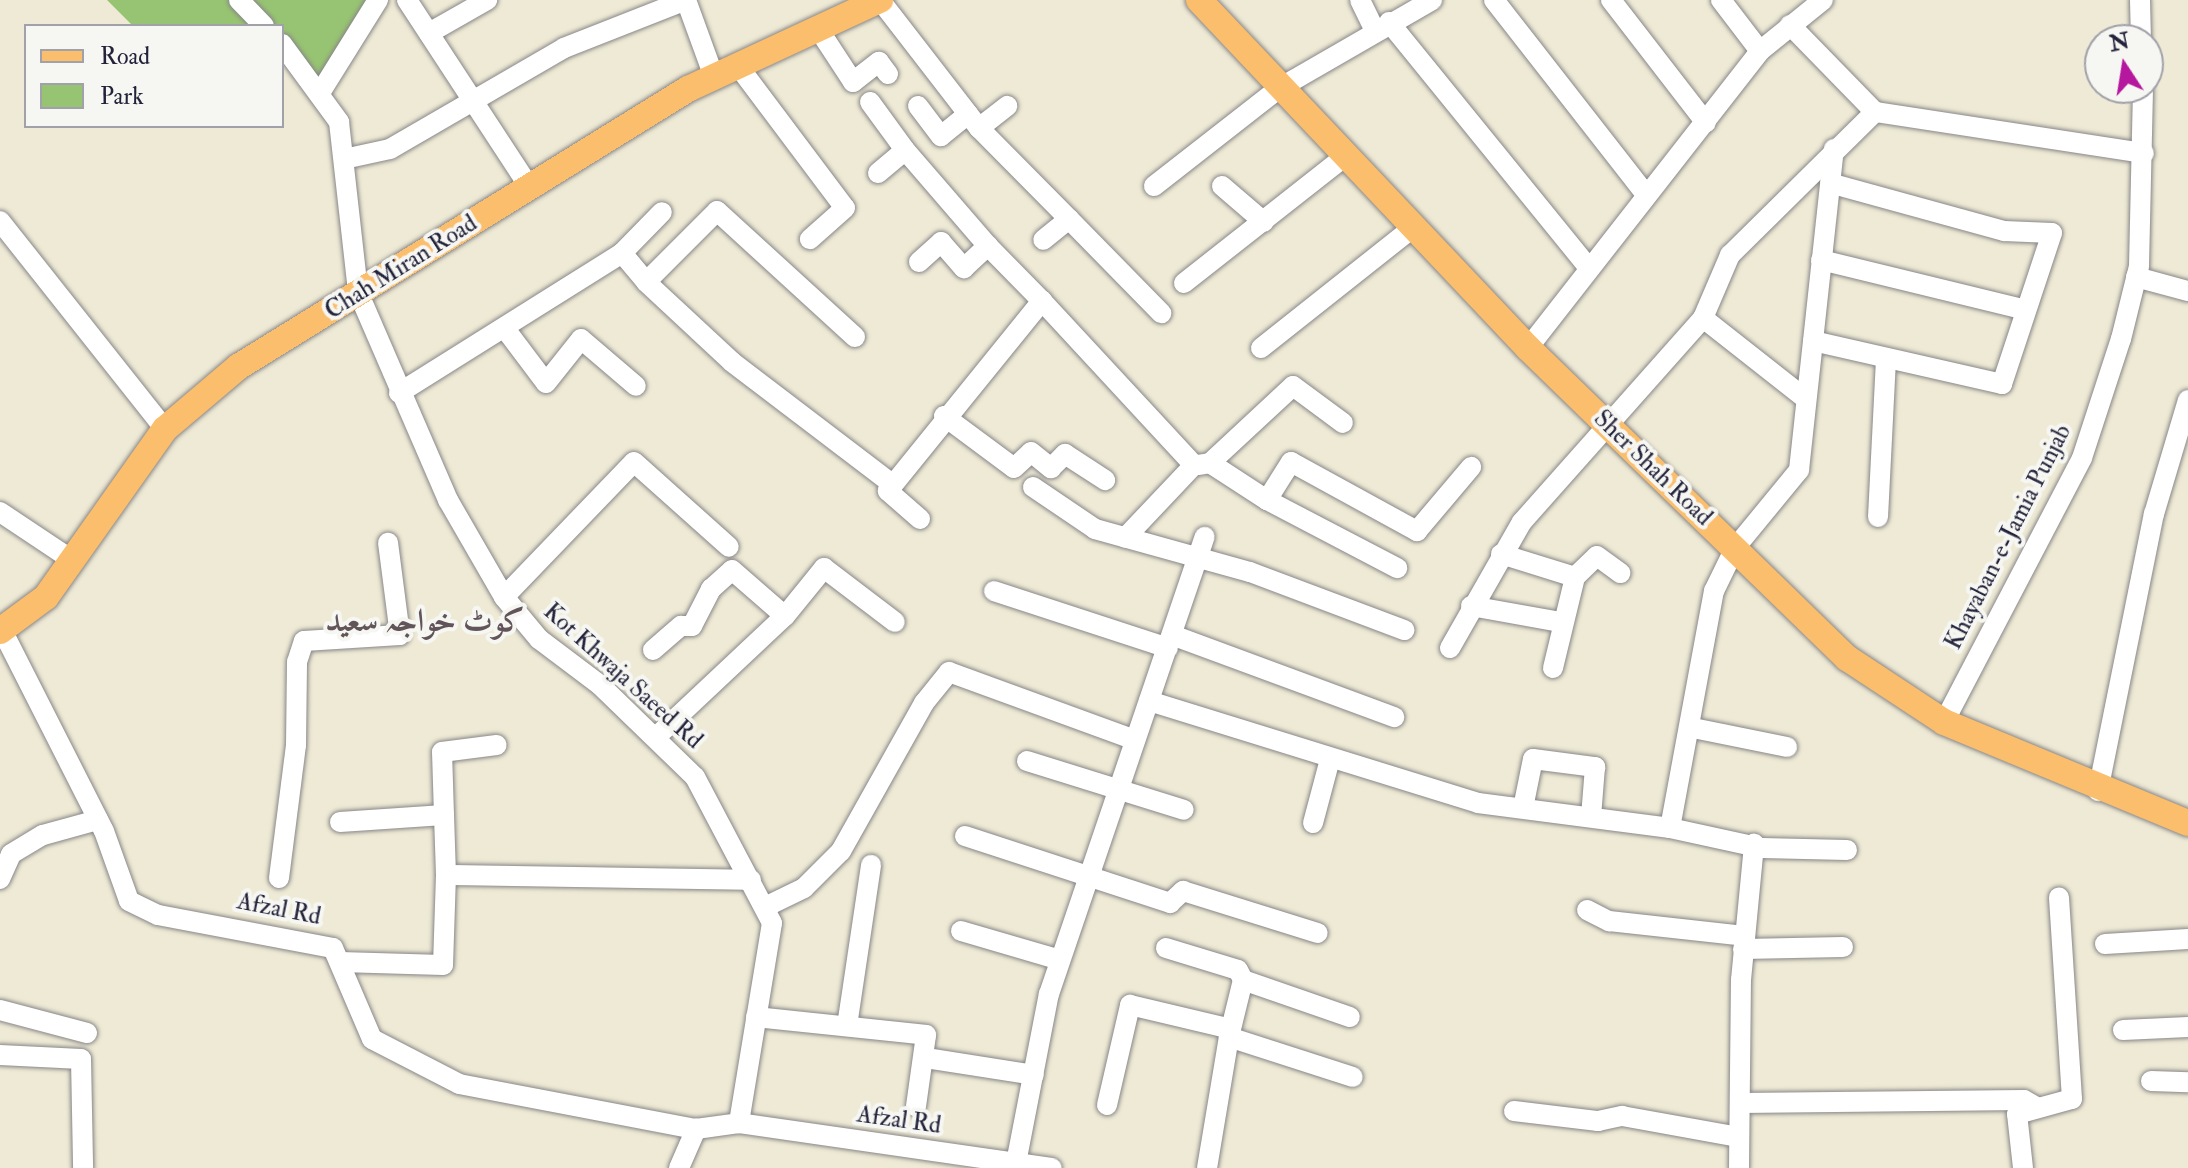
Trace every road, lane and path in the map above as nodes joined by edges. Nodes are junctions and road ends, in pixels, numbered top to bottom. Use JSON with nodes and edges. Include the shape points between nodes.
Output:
{"nodes":[{"id":1,"x":239,"y":0,"type":"edge"},
{"id":2,"x":378,"y":0,"type":"edge"},
{"id":3,"x":407,"y":0,"type":"edge"},
{"id":4,"x":487,"y":0,"type":"edge"},
{"id":5,"x":686,"y":0,"type":"edge"},
{"id":6,"x":880,"y":0,"type":"edge"},
{"id":7,"x":1199,"y":0,"type":"edge"},
{"id":8,"x":1360,"y":0,"type":"edge"},
{"id":9,"x":1432,"y":0,"type":"edge"},
{"id":10,"x":1494,"y":0,"type":"edge"},
{"id":11,"x":1611,"y":0,"type":"edge"},
{"id":12,"x":1721,"y":0,"type":"edge"},
{"id":13,"x":1823,"y":0,"type":"edge"},
{"id":14,"x":2140,"y":0,"type":"edge"},
{"id":15,"x":262,"y":24,"type":"edge"},
{"id":16,"x":2141,"y":24,"type":"edge"},
{"id":17,"x":1382,"y":25,"type":"junction"},
{"id":18,"x":1790,"y":25,"type":"junction"},
{"id":19,"x":819,"y":30,"type":"junction"},
{"id":20,"x":429,"y":33,"type":"junction"},
{"id":21,"x":284,"y":47,"type":"edge"},
{"id":22,"x":1760,"y":51,"type":"junction"},
{"id":23,"x":739,"y":67,"type":"junction"},
{"id":24,"x":888,"y":74,"type":"dead end"},
{"id":25,"x":714,"y":77,"type":"junction"},
{"id":26,"x":1278,"y":89,"type":"junction"},
{"id":27,"x":320,"y":93,"type":"junction"},
{"id":28,"x":870,"y":102,"type":"dead end"},
{"id":29,"x":475,"y":103,"type":"junction"},
{"id":30,"x":2143,"y":104,"type":"edge"},
{"id":31,"x":918,"y":106,"type":"dead end"},
{"id":32,"x":1007,"y":106,"type":"dead end"},
{"id":33,"x":1875,"y":112,"type":"junction"},
{"id":34,"x":974,"y":121,"type":"junction"},
{"id":35,"x":1706,"y":123,"type":"junction"},
{"id":36,"x":1834,"y":149,"type":"junction"},
{"id":37,"x":905,"y":150,"type":"junction"},
{"id":38,"x":2144,"y":153,"type":"junction"},
{"id":39,"x":1343,"y":158,"type":"junction"},
{"id":40,"x":344,"y":159,"type":"junction"},
{"id":41,"x":878,"y":173,"type":"dead end"},
{"id":42,"x":1830,"y":183,"type":"junction"},
{"id":43,"x":1154,"y":186,"type":"dead end"},
{"id":44,"x":1222,"y":186,"type":"dead end"},
{"id":45,"x":530,"y":188,"type":"junction"},
{"id":46,"x":1645,"y":193,"type":"junction"},
{"id":47,"x":662,"y":212,"type":"dead end"},
{"id":48,"x":1069,"y":219,"type":"junction"},
{"id":49,"x":0,"y":221,"type":"edge"},
{"id":50,"x":1264,"y":222,"type":"junction"},
{"id":51,"x":1411,"y":229,"type":"junction"},
{"id":52,"x":810,"y":239,"type":"dead end"},
{"id":53,"x":1043,"y":240,"type":"dead end"},
{"id":54,"x":988,"y":246,"type":"junction"},
{"id":55,"x":622,"y":253,"type":"junction"},
{"id":56,"x":1821,"y":260,"type":"junction"},
{"id":57,"x":919,"y":262,"type":"dead end"},
{"id":58,"x":1588,"y":267,"type":"junction"},
{"id":59,"x":2136,"y":277,"type":"junction"},
{"id":60,"x":646,"y":282,"type":"junction"},
{"id":61,"x":1184,"y":283,"type":"dead end"},
{"id":62,"x":2188,"y":291,"type":"edge"},
{"id":63,"x":358,"y":292,"type":"junction"},
{"id":64,"x":1042,"y":301,"type":"junction"},
{"id":65,"x":2022,"y":309,"type":"junction"},
{"id":66,"x":1161,"y":313,"type":"dead end"},
{"id":67,"x":1703,"y":318,"type":"junction"},
{"id":68,"x":506,"y":330,"type":"junction"},
{"id":69,"x":855,"y":337,"type":"dead end"},
{"id":70,"x":1813,"y":341,"type":"junction"},
{"id":71,"x":1261,"y":348,"type":"dead end"},
{"id":72,"x":1528,"y":348,"type":"junction"},
{"id":73,"x":1886,"y":360,"type":"junction"},
{"id":74,"x":636,"y":386,"type":"dead end"},
{"id":75,"x":399,"y":393,"type":"junction"},
{"id":76,"x":1806,"y":399,"type":"junction"},
{"id":77,"x":2188,"y":400,"type":"edge"},
{"id":78,"x":944,"y":416,"type":"junction"},
{"id":79,"x":1343,"y":423,"type":"dead end"},
{"id":80,"x":1609,"y":426,"type":"junction"},
{"id":81,"x":165,"y":429,"type":"junction"},
{"id":82,"x":1202,"y":464,"type":"junction"},
{"id":83,"x":1471,"y":467,"type":"dead end"},
{"id":84,"x":1105,"y":480,"type":"dead end"},
{"id":85,"x":892,"y":484,"type":"junction"},
{"id":86,"x":1033,"y":487,"type":"dead end"},
{"id":87,"x":1267,"y":500,"type":"junction"},
{"id":88,"x":0,"y":512,"type":"edge"},
{"id":89,"x":1878,"y":517,"type":"dead end"},
{"id":90,"x":920,"y":519,"type":"dead end"},
{"id":91,"x":1205,"y":537,"type":"dead end"},
{"id":92,"x":1125,"y":538,"type":"junction"},
{"id":93,"x":388,"y":543,"type":"dead end"},
{"id":94,"x":729,"y":547,"type":"dead end"},
{"id":95,"x":1735,"y":548,"type":"junction"},
{"id":96,"x":1501,"y":554,"type":"junction"},
{"id":97,"x":72,"y":560,"type":"junction"},
{"id":98,"x":1197,"y":560,"type":"junction"},
{"id":99,"x":1397,"y":568,"type":"dead end"},
{"id":100,"x":1620,"y":573,"type":"dead end"},
{"id":101,"x":1575,"y":577,"type":"junction"},
{"id":102,"x":994,"y":591,"type":"dead end"},
{"id":103,"x":504,"y":597,"type":"junction"},
{"id":104,"x":1471,"y":606,"type":"junction"},
{"id":105,"x":785,"y":616,"type":"junction"},
{"id":106,"x":895,"y":622,"type":"dead end"},
{"id":107,"x":1560,"y":622,"type":"junction"},
{"id":108,"x":1,"y":630,"type":"edge"},
{"id":109,"x":1404,"y":630,"type":"dead end"},
{"id":110,"x":1170,"y":641,"type":"junction"},
{"id":111,"x":1450,"y":648,"type":"dead end"},
{"id":112,"x":653,"y":650,"type":"dead end"},
{"id":113,"x":1553,"y":668,"type":"dead end"},
{"id":114,"x":1149,"y":701,"type":"junction"},
{"id":115,"x":1394,"y":717,"type":"dead end"},
{"id":116,"x":1944,"y":722,"type":"junction"},
{"id":117,"x":1693,"y":728,"type":"junction"},
{"id":118,"x":656,"y":737,"type":"junction"},
{"id":119,"x":1135,"y":740,"type":"junction"},
{"id":120,"x":497,"y":745,"type":"dead end"},
{"id":121,"x":1787,"y":747,"type":"dead end"},
{"id":122,"x":1330,"y":759,"type":"junction"},
{"id":123,"x":1027,"y":761,"type":"dead end"},
{"id":124,"x":1119,"y":787,"type":"junction"},
{"id":125,"x":2098,"y":791,"type":"junction"},
{"id":126,"x":1523,"y":808,"type":"junction"},
{"id":127,"x":1184,"y":810,"type":"dead end"},
{"id":128,"x":444,"y":815,"type":"junction"},
{"id":129,"x":1591,"y":817,"type":"junction"},
{"id":130,"x":2187,"y":819,"type":"edge"},
{"id":131,"x":98,"y":820,"type":"junction"},
{"id":132,"x":340,"y":822,"type":"dead end"},
{"id":133,"x":1313,"y":823,"type":"dead end"},
{"id":134,"x":1670,"y":828,"type":"junction"},
{"id":135,"x":965,"y":836,"type":"dead end"},
{"id":136,"x":1754,"y":844,"type":"junction"},
{"id":137,"x":1847,"y":850,"type":"dead end"},
{"id":138,"x":871,"y":865,"type":"dead end"},
{"id":139,"x":446,"y":875,"type":"junction"},
{"id":140,"x":1087,"y":875,"type":"junction"},
{"id":141,"x":279,"y":878,"type":"dead end"},
{"id":142,"x":0,"y":879,"type":"edge"},
{"id":143,"x":751,"y":880,"type":"junction"},
{"id":144,"x":2059,"y":897,"type":"dead end"},
{"id":145,"x":765,"y":907,"type":"junction"},
{"id":146,"x":1587,"y":910,"type":"dead end"},
{"id":147,"x":961,"y":931,"type":"dead end"},
{"id":148,"x":1318,"y":933,"type":"dead end"},
{"id":149,"x":2188,"y":939,"type":"edge"},
{"id":150,"x":1743,"y":943,"type":"junction"},
{"id":151,"x":2105,"y":944,"type":"dead end"},
{"id":152,"x":1843,"y":947,"type":"dead end"},
{"id":153,"x":1166,"y":948,"type":"dead end"},
{"id":154,"x":1060,"y":960,"type":"junction"},
{"id":155,"x":340,"y":962,"type":"junction"},
{"id":156,"x":1243,"y":980,"type":"junction"},
{"id":157,"x":0,"y":1010,"type":"edge"},
{"id":158,"x":756,"y":1017,"type":"junction"},
{"id":159,"x":1350,"y":1017,"type":"dead end"},
{"id":160,"x":847,"y":1026,"type":"junction"},
{"id":161,"x":2188,"y":1027,"type":"edge"},
{"id":162,"x":2123,"y":1030,"type":"dead end"},
{"id":163,"x":87,"y":1033,"type":"dead end"},
{"id":164,"x":1230,"y":1033,"type":"junction"},
{"id":165,"x":0,"y":1055,"type":"edge"},
{"id":166,"x":926,"y":1058,"type":"junction"},
{"id":167,"x":1034,"y":1075,"type":"junction"},
{"id":168,"x":1353,"y":1077,"type":"dead end"},
{"id":169,"x":2151,"y":1081,"type":"dead end"},
{"id":170,"x":2188,"y":1082,"type":"edge"},
{"id":171,"x":1740,"y":1103,"type":"junction"},
{"id":172,"x":1107,"y":1105,"type":"dead end"},
{"id":173,"x":916,"y":1106,"type":"dead end"},
{"id":174,"x":2036,"y":1107,"type":"junction"},
{"id":175,"x":1514,"y":1111,"type":"dead end"},
{"id":176,"x":739,"y":1123,"type":"junction"},
{"id":177,"x":696,"y":1129,"type":"junction"},
{"id":178,"x":1739,"y":1137,"type":"junction"},
{"id":179,"x":1016,"y":1163,"type":"junction"},
{"id":180,"x":83,"y":1168,"type":"edge"},
{"id":181,"x":679,"y":1168,"type":"edge"},
{"id":182,"x":1052,"y":1168,"type":"edge"},
{"id":183,"x":1207,"y":1168,"type":"edge"},
{"id":184,"x":1739,"y":1168,"type":"edge"},
{"id":185,"x":2023,"y":1168,"type":"edge"}],
"edges":[{"from":1,"to":15,"type":"street"},
{"from":2,"to":27,"type":"street"},
{"from":3,"to":20,"type":"street"},
{"from":4,"to":20,"type":"street"},
{"from":5,"to":25,"type":"street"},
{"from":5,"to":29,"type":"street","via":[[564,48]]},
{"from":6,"to":19,"type":"main road","name":"Chah Miran Road"},
{"from":6,"to":34,"type":"street"},
{"from":7,"to":26,"type":"main road","name":"Sher Shah Road"},
{"from":8,"to":17,"type":"street"},
{"from":9,"to":17,"type":"street"},
{"from":10,"to":46,"type":"street"},
{"from":11,"to":35,"type":"street"},
{"from":12,"to":22,"type":"street"},
{"from":13,"to":18,"type":"street"},
{"from":14,"to":16,"type":"street"},
{"from":17,"to":26,"type":"street"},
{"from":17,"to":58,"type":"street"},
{"from":18,"to":22,"type":"street"},
{"from":18,"to":33,"type":"street"},
{"from":19,"to":23,"type":"main road","name":"Chah Miran Road"},
{"from":19,"to":24,"type":"street","via":[[853,82],[879,62]]},
{"from":20,"to":29,"type":"street"},
{"from":21,"to":27,"type":"street","name":"Kot Khwaja Saeed Rd"},
{"from":22,"to":35,"type":"street"},
{"from":23,"to":25,"type":"main road","name":"Chah Miran Road"},
{"from":23,"to":52,"type":"street","via":[[845,208]]},
{"from":25,"to":45,"type":"main road","name":"Chah Miran Road"},
{"from":26,"to":39,"type":"main road","name":"Sher Shah Road"},
{"from":26,"to":43,"type":"street"},
{"from":27,"to":40,"type":"street","name":"Kot Khwaja Saeed Rd","via":[[339,122]]},
{"from":28,"to":37,"type":"street"},
{"from":29,"to":40,"type":"street","via":[[390,149]]},
{"from":29,"to":45,"type":"street"},
{"from":30,"to":38,"type":"street","name":"Khayaban-e-Jamia Punjab"},
{"from":31,"to":34,"type":"street","via":[[941,136]]},
{"from":32,"to":34,"type":"street"},
{"from":33,"to":36,"type":"street"},
{"from":33,"to":38,"type":"street"},
{"from":34,"to":48,"type":"street"},
{"from":35,"to":46,"type":"street"},
{"from":36,"to":42,"type":"street"},
{"from":36,"to":67,"type":"street","via":[[1730,255]]},
{"from":37,"to":41,"type":"street"},
{"from":37,"to":54,"type":"street"},
{"from":38,"to":59,"type":"street","name":"Khayaban-e-Jamia Punjab"},
{"from":39,"to":50,"type":"street"},
{"from":39,"to":51,"type":"main road","name":"Sher Shah Road"},
{"from":40,"to":63,"type":"street","name":"Kot Khwaja Saeed Rd"},
{"from":42,"to":56,"type":"street"},
{"from":42,"to":65,"type":"street","via":[[2004,231],[2052,233]]},
{"from":44,"to":50,"type":"street"},
{"from":45,"to":63,"type":"main road","name":"Chah Miran Road"},
{"from":46,"to":58,"type":"street"},
{"from":47,"to":55,"type":"street"},
{"from":48,"to":53,"type":"street"},
{"from":48,"to":66,"type":"street"},
{"from":49,"to":81,"type":"street"},
{"from":50,"to":61,"type":"street"},
{"from":51,"to":71,"type":"street"},
{"from":51,"to":72,"type":"main road","name":"Sher Shah Road"},
{"from":54,"to":57,"type":"street","via":[[964,268],[941,242]]},
{"from":54,"to":64,"type":"street"},
{"from":55,"to":60,"type":"street"},
{"from":55,"to":68,"type":"street"},
{"from":56,"to":65,"type":"street"},
{"from":56,"to":70,"type":"street"},
{"from":58,"to":72,"type":"street"},
{"from":59,"to":62,"type":"street"},
{"from":59,"to":116,"type":"street","name":"Khayaban-e-Jamia Punjab","via":[[2082,458]]},
{"from":60,"to":69,"type":"street","via":[[717,211]]},
{"from":60,"to":85,"type":"street","via":[[732,362]]},
{"from":63,"to":75,"type":"street","name":"Kot Khwaja Saeed Rd"},
{"from":63,"to":81,"type":"main road","name":"Chah Miran Road","via":[[238,367]]},
{"from":64,"to":78,"type":"street"},
{"from":64,"to":82,"type":"street"},
{"from":65,"to":73,"type":"street","via":[[2002,384]]},
{"from":67,"to":76,"type":"street"},
{"from":67,"to":80,"type":"street"},
{"from":68,"to":74,"type":"street","via":[[546,383],[581,339]]},
{"from":68,"to":75,"type":"street"},
{"from":70,"to":73,"type":"street"},
{"from":70,"to":76,"type":"street"},
{"from":72,"to":80,"type":"main road","name":"Sher Shah Road"},
{"from":73,"to":89,"type":"street"},
{"from":75,"to":103,"type":"street","name":"Kot Khwaja Saeed Rd"},
{"from":76,"to":95,"type":"street","via":[[1799,470]]},
{"from":77,"to":125,"type":"street","via":[[2154,514]]},
{"from":78,"to":84,"type":"street","via":[[1014,468],[1031,452],[1051,468],[1065,454]]},
{"from":78,"to":85,"type":"street"},
{"from":79,"to":82,"type":"street","via":[[1293,386]]},
{"from":80,"to":95,"type":"main road","name":"Sher Shah Road"},
{"from":80,"to":96,"type":"street"},
{"from":81,"to":97,"type":"main road","name":"Chah Miran Road"},
{"from":82,"to":87,"type":"street"},
{"from":82,"to":92,"type":"street"},
{"from":83,"to":87,"type":"street","via":[[1417,531],[1291,462]]},
{"from":85,"to":90,"type":"street","via":[[888,491]]},
{"from":86,"to":92,"type":"street","via":[[1095,529]]},
{"from":87,"to":99,"type":"street"},
{"from":88,"to":97,"type":"street"},
{"from":91,"to":98,"type":"street"},
{"from":92,"to":98,"type":"street"},
{"from":93,"to":141,"type":"street","via":[[400,635],[304,641],[297,662],[296,745]]},
{"from":94,"to":103,"type":"street","via":[[634,462]]},
{"from":95,"to":116,"type":"main road","name":"Sher Shah Road","via":[[1847,658]]},
{"from":95,"to":117,"type":"street","via":[[1714,591]]},
{"from":96,"to":101,"type":"street"},
{"from":96,"to":104,"type":"street"},
{"from":97,"to":108,"type":"main road","name":"Chah Miran Road","via":[[46,597]]},
{"from":98,"to":109,"type":"street"},
{"from":98,"to":110,"type":"street"},
{"from":100,"to":101,"type":"street","via":[[1597,556]]},
{"from":101,"to":107,"type":"street"},
{"from":102,"to":110,"type":"street"},
{"from":103,"to":118,"type":"street","name":"Kot Khwaja Saeed Rd","via":[[539,639]]},
{"from":104,"to":107,"type":"street"},
{"from":104,"to":111,"type":"street"},
{"from":105,"to":106,"type":"street","via":[[824,568]]},
{"from":105,"to":112,"type":"street","via":[[732,570],[711,589],[692,626],[681,626]]},
{"from":105,"to":118,"type":"street"},
{"from":107,"to":113,"type":"street"},
{"from":108,"to":131,"type":"street","name":"Afzal Rd"},
{"from":110,"to":114,"type":"street"},
{"from":110,"to":115,"type":"street"},
{"from":114,"to":119,"type":"street"},
{"from":114,"to":122,"type":"street"},
{"from":116,"to":125,"type":"main road","name":"Sher Shah Road"},
{"from":117,"to":121,"type":"street"},
{"from":117,"to":134,"type":"street"},
{"from":118,"to":143,"type":"street","name":"Kot Khwaja Saeed Rd","via":[[695,777]]},
{"from":119,"to":124,"type":"street"},
{"from":119,"to":145,"type":"street","via":[[949,672],[924,703],[841,851],[804,888]]},
{"from":120,"to":128,"type":"street","via":[[442,752]]},
{"from":122,"to":126,"type":"street"},
{"from":122,"to":133,"type":"street"},
{"from":123,"to":124,"type":"street"},
{"from":124,"to":127,"type":"street"},
{"from":124,"to":140,"type":"street"},
{"from":125,"to":130,"type":"main road","name":"Sher Shah Road"},
{"from":126,"to":129,"type":"street"},
{"from":126,"to":129,"type":"street","via":[[1533,759],[1595,767]]},
{"from":128,"to":132,"type":"street"},
{"from":128,"to":139,"type":"street"},
{"from":129,"to":134,"type":"street"},
{"from":131,"to":142,"type":"street","via":[[22,848]]},
{"from":131,"to":155,"type":"street","name":"Afzal Rd","via":[[129,901],[158,915],[306,937],[333,948]]},
{"from":134,"to":136,"type":"street"},
{"from":135,"to":140,"type":"street"},
{"from":136,"to":137,"type":"street"},
{"from":136,"to":150,"type":"street"},
{"from":138,"to":160,"type":"street"},
{"from":139,"to":143,"type":"street"},
{"from":139,"to":155,"type":"street","via":[[443,965]]},
{"from":140,"to":148,"type":"street","via":[[1170,903],[1183,891]]},
{"from":140,"to":154,"type":"street"},
{"from":143,"to":145,"type":"street","name":"Kot Khwaja Saeed Rd"},
{"from":144,"to":174,"type":"street","via":[[2072,1099]]},
{"from":145,"to":158,"type":"street","name":"Kot Khwaja Saeed Rd","via":[[772,923]]},
{"from":146,"to":150,"type":"street","via":[[1609,921]]},
{"from":147,"to":154,"type":"street"},
{"from":149,"to":151,"type":"street"},
{"from":150,"to":152,"type":"street"},
{"from":150,"to":171,"type":"street"},
{"from":153,"to":156,"type":"street","via":[[1238,970]]},
{"from":154,"to":167,"type":"street"},
{"from":155,"to":177,"type":"street","name":"Afzal Rd","via":[[372,1039],[459,1084]]},
{"from":156,"to":159,"type":"street"},
{"from":156,"to":164,"type":"street"},
{"from":157,"to":163,"type":"street"},
{"from":158,"to":160,"type":"street"},
{"from":158,"to":176,"type":"street","name":"Kot Khwaja Saeed Rd"},
{"from":160,"to":166,"type":"street","via":[[926,1035]]},
{"from":161,"to":162,"type":"street"},
{"from":164,"to":168,"type":"street"},
{"from":164,"to":172,"type":"street","via":[[1130,1005]]},
{"from":164,"to":183,"type":"street"},
{"from":165,"to":180,"type":"street","via":[[81,1059]]},
{"from":166,"to":167,"type":"street"},
{"from":166,"to":173,"type":"street"},
{"from":167,"to":179,"type":"street"},
{"from":169,"to":170,"type":"street"},
{"from":171,"to":174,"type":"street","via":[[2024,1100]]},
{"from":171,"to":178,"type":"street"},
{"from":174,"to":185,"type":"street","via":[[2017,1114]]},
{"from":175,"to":178,"type":"street","via":[[1598,1121],[1622,1116]]},
{"from":176,"to":177,"type":"street"},
{"from":176,"to":179,"type":"street","name":"Afzal Rd"},
{"from":177,"to":181,"type":"street"},
{"from":178,"to":184,"type":"street"},
{"from":179,"to":182,"type":"street","name":"Afzal Rd"}]}
